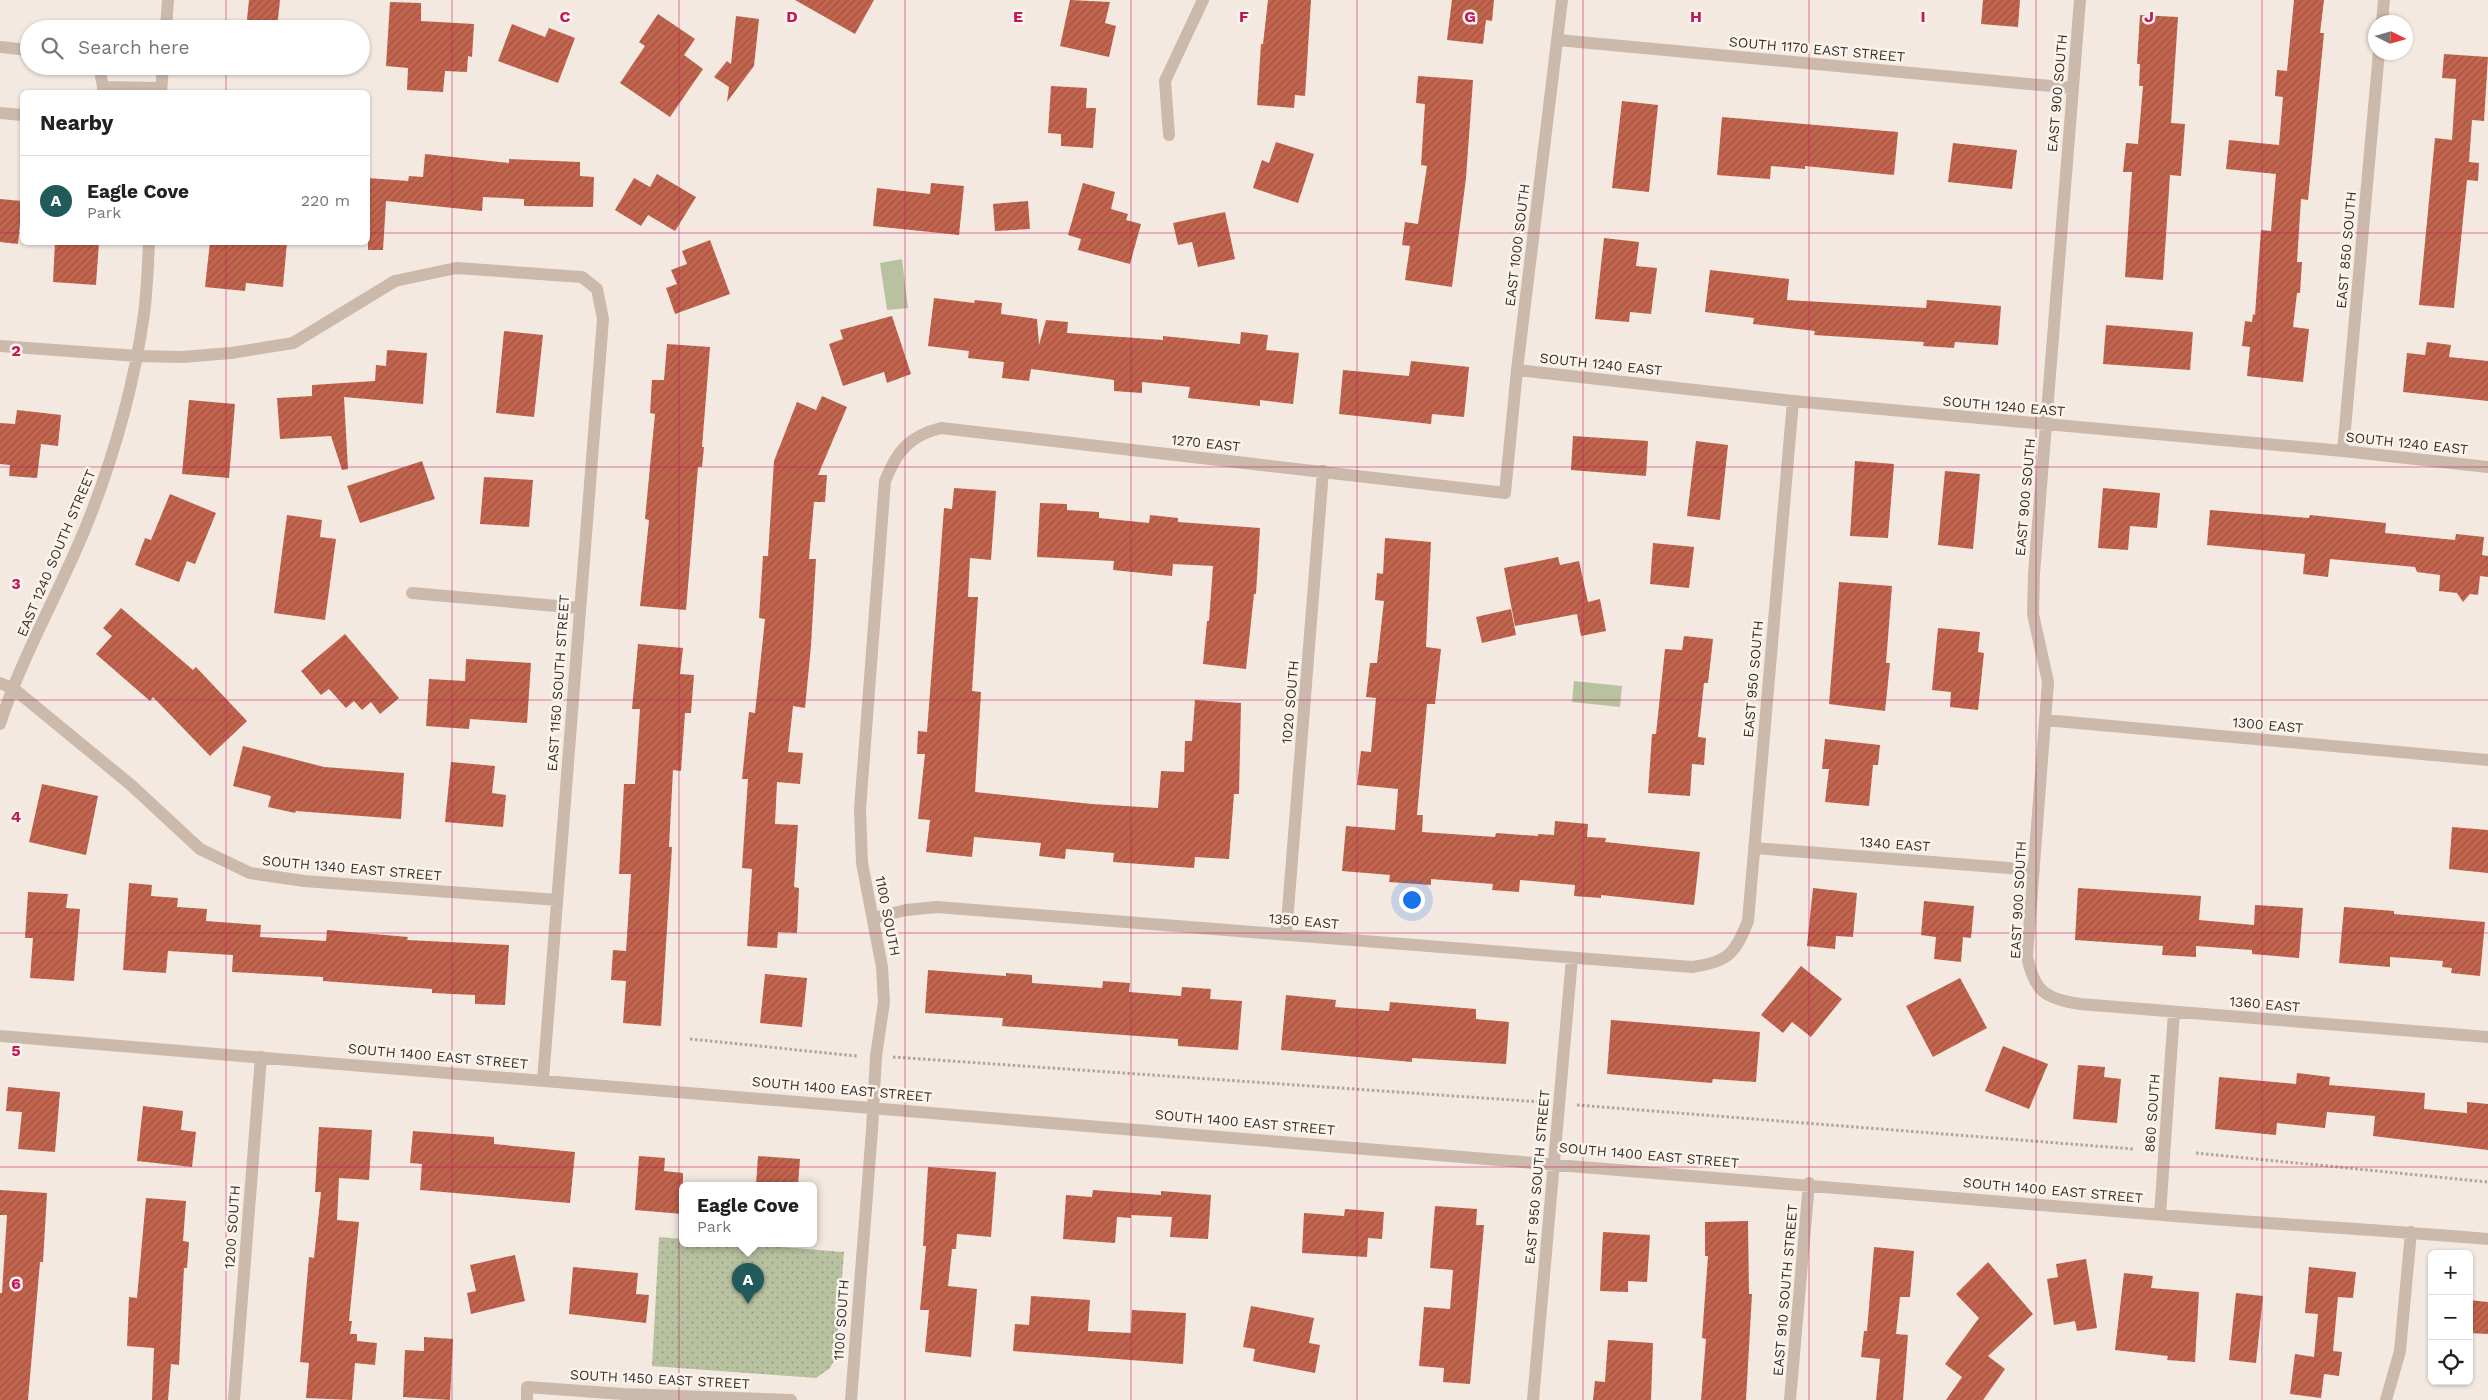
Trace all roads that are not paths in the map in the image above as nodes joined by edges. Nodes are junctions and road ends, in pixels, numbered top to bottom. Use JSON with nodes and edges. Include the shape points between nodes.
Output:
{"nodes":[{"id":1,"x":168,"y":0,"type":"edge"},
{"id":2,"x":1203,"y":0,"type":"edge"},
{"id":3,"x":1562,"y":0,"type":"edge"},
{"id":4,"x":2080,"y":0,"type":"edge"},
{"id":5,"x":2384,"y":0,"type":"edge"},
{"id":6,"x":2383,"y":15,"type":"edge"},
{"id":7,"x":167,"y":20,"type":"edge"},
{"id":8,"x":1558,"y":40,"type":"junction"},
{"id":9,"x":0,"y":48,"type":"edge"},
{"id":10,"x":20,"y":49,"type":"edge"},
{"id":11,"x":2378,"y":60,"type":"edge"},
{"id":12,"x":100,"y":75,"type":"edge"},
{"id":13,"x":162,"y":75,"type":"edge"},
{"id":14,"x":2072,"y":88,"type":"junction"},
{"id":15,"x":103,"y":90,"type":"edge"},
{"id":16,"x":161,"y":90,"type":"edge"},
{"id":17,"x":0,"y":113,"type":"edge"},
{"id":18,"x":20,"y":115,"type":"edge"},
{"id":19,"x":1169,"y":135,"type":"dead end"},
{"id":20,"x":150,"y":245,"type":"edge"},
{"id":21,"x":0,"y":346,"type":"edge"},
{"id":22,"x":137,"y":356,"type":"junction"},
{"id":23,"x":1517,"y":370,"type":"junction"},
{"id":24,"x":1793,"y":401,"type":"junction"},
{"id":25,"x":2046,"y":425,"type":"junction"},
{"id":26,"x":908,"y":443,"type":"joint"},
{"id":27,"x":2343,"y":451,"type":"junction"},
{"id":28,"x":2488,"y":467,"type":"edge"},
{"id":29,"x":1323,"y":471,"type":"junction"},
{"id":30,"x":1505,"y":493,"type":"joint"},
{"id":31,"x":412,"y":593,"type":"dead end"},
{"id":32,"x":579,"y":608,"type":"junction"},
{"id":33,"x":0,"y":683,"type":"edge"},
{"id":34,"x":14,"y":689,"type":"junction"},
{"id":35,"x":2045,"y":720,"type":"junction"},
{"id":36,"x":0,"y":724,"type":"edge"},
{"id":37,"x":2488,"y":760,"type":"edge"},
{"id":38,"x":1754,"y":848,"type":"junction"},
{"id":39,"x":2034,"y":870,"type":"junction"},
{"id":40,"x":557,"y":900,"type":"junction"},
{"id":41,"x":874,"y":918,"type":"junction"},
{"id":42,"x":1286,"y":935,"type":"junction"},
{"id":43,"x":1730,"y":954,"type":"joint"},
{"id":44,"x":1572,"y":958,"type":"junction"},
{"id":45,"x":2041,"y":992,"type":"joint"},
{"id":46,"x":2174,"y":1012,"type":"junction"},
{"id":47,"x":0,"y":1036,"type":"edge"},
{"id":48,"x":2488,"y":1037,"type":"edge"},
{"id":49,"x":261,"y":1057,"type":"junction"},
{"id":50,"x":544,"y":1080,"type":"junction"},
{"id":51,"x":874,"y":1106,"type":"junction"},
{"id":52,"x":1553,"y":1162,"type":"junction"},
{"id":53,"x":1809,"y":1183,"type":"junction"},
{"id":54,"x":2160,"y":1215,"type":"junction"},
{"id":55,"x":2411,"y":1232,"type":"junction"},
{"id":56,"x":2488,"y":1239,"type":"edge"},
{"id":57,"x":234,"y":1400,"type":"edge"},
{"id":58,"x":526,"y":1400,"type":"edge"},
{"id":59,"x":791,"y":1400,"type":"edge"},
{"id":60,"x":851,"y":1400,"type":"edge"},
{"id":61,"x":1533,"y":1400,"type":"edge"},
{"id":62,"x":1790,"y":1400,"type":"edge"},
{"id":63,"x":2386,"y":1400,"type":"edge"}],
"edges":[{"from":1,"to":7,"type":"street"},
{"from":2,"to":19,"type":"street","via":[[1165,81]]},
{"from":3,"to":8,"type":"street","name":"EAST 1000 SOUTH"},
{"from":4,"to":14,"type":"street","name":"EAST 900 SOUTH"},
{"from":5,"to":6,"type":"street"},
{"from":8,"to":14,"type":"street","name":"SOUTH 1170 EAST STREET"},
{"from":8,"to":23,"type":"street","name":"EAST 1000 SOUTH"},
{"from":9,"to":10,"type":"street"},
{"from":11,"to":27,"type":"street","name":"EAST 850 SOUTH"},
{"from":12,"to":15,"type":"street"},
{"from":13,"to":16,"type":"street"},
{"from":14,"to":25,"type":"street","name":"EAST 900 SOUTH"},
{"from":15,"to":16,"type":"street"},
{"from":17,"to":18,"type":"street"},
{"from":20,"to":22,"type":"street","name":"EAST 1240 SOUTH STREET"},
{"from":21,"to":22,"type":"street"},
{"from":22,"to":32,"type":"street","name":"EAST 1150 SOUTH STREET","via":[[182,357],[293,343],[395,281],[456,268],[582,276],[597,289],[603,318]]},
{"from":22,"to":34,"type":"street","name":"EAST 1240 SOUTH STREET","via":[[128,403],[89,520]]},
{"from":23,"to":24,"type":"street","name":"SOUTH 1240 EAST"},
{"from":23,"to":30,"type":"street","name":"EAST 1000 SOUTH"},
{"from":24,"to":25,"type":"street","name":"SOUTH 1240 EAST"},
{"from":24,"to":38,"type":"street","name":"EAST 950 SOUTH"},
{"from":25,"to":27,"type":"street","name":"SOUTH 1240 EAST"},
{"from":25,"to":35,"type":"street","name":"EAST 900 SOUTH","via":[[2033,606],[2048,682]]},
{"from":26,"to":29,"type":"street","name":"1270 EAST","via":[[923,432],[941,428]]},
{"from":26,"to":41,"type":"street","name":"1100 SOUTH","via":[[893,461],[885,481],[860,809],[862,863]]},
{"from":27,"to":28,"type":"street","name":"SOUTH 1240 EAST"},
{"from":29,"to":30,"type":"street","name":"1270 EAST"},
{"from":29,"to":42,"type":"street","name":"1020 SOUTH"},
{"from":31,"to":32,"type":"street"},
{"from":32,"to":40,"type":"street","name":"EAST 1150 SOUTH STREET"},
{"from":33,"to":34,"type":"street","name":"SOUTH 1340 EAST STREET"},
{"from":34,"to":36,"type":"street","name":"EAST 1240 SOUTH STREET"},
{"from":34,"to":40,"type":"street","name":"SOUTH 1340 EAST STREET","via":[[131,785],[200,849],[250,873],[304,881]]},
{"from":35,"to":37,"type":"street","name":"1300 EAST"},
{"from":35,"to":39,"type":"street","name":"EAST 900 SOUTH"},
{"from":38,"to":39,"type":"street","name":"1340 EAST"},
{"from":38,"to":43,"type":"street","name":"EAST 950 SOUTH","via":[[1748,921],[1741,940]]},
{"from":39,"to":45,"type":"street","name":"EAST 900 SOUTH","via":[[2027,956],[2031,974]]},
{"from":40,"to":50,"type":"street","name":"EAST 1150 SOUTH STREET"},
{"from":41,"to":42,"type":"street","name":"1350 EAST","via":[[936,907]]},
{"from":41,"to":51,"type":"street","name":"1100 SOUTH","via":[[884,1002],[876,1056]]},
{"from":42,"to":44,"type":"street","name":"1350 EAST"},
{"from":43,"to":44,"type":"street","name":"1350 EAST","via":[[1716,964],[1692,967]]},
{"from":44,"to":52,"type":"street","name":"EAST 950 SOUTH STREET"},
{"from":45,"to":46,"type":"street","name":"1360 EAST","via":[[2061,1002]]},
{"from":46,"to":48,"type":"street","name":"1360 EAST"},
{"from":46,"to":54,"type":"street","name":"860 SOUTH"},
{"from":47,"to":49,"type":"street","name":"SOUTH 1400 EAST STREET"},
{"from":49,"to":50,"type":"street","name":"SOUTH 1400 EAST STREET"},
{"from":49,"to":57,"type":"street","name":"1200 SOUTH"},
{"from":50,"to":51,"type":"street","name":"SOUTH 1400 EAST STREET"},
{"from":51,"to":52,"type":"street","name":"SOUTH 1400 EAST STREET"},
{"from":51,"to":60,"type":"street","name":"1100 SOUTH"},
{"from":52,"to":53,"type":"street","name":"SOUTH 1400 EAST STREET"},
{"from":52,"to":61,"type":"street","name":"EAST 950 SOUTH STREET"},
{"from":53,"to":54,"type":"street","name":"SOUTH 1400 EAST STREET"},
{"from":53,"to":62,"type":"street","name":"EAST 910 SOUTH STREET"},
{"from":54,"to":55,"type":"street","name":"SOUTH 1400 EAST STREET"},
{"from":55,"to":56,"type":"street","name":"SOUTH 1400 EAST STREET"},
{"from":55,"to":63,"type":"street","via":[[2400,1351]]},
{"from":58,"to":59,"type":"street","name":"SOUTH 1450 EAST STREET","via":[[528,1387]]}]}
